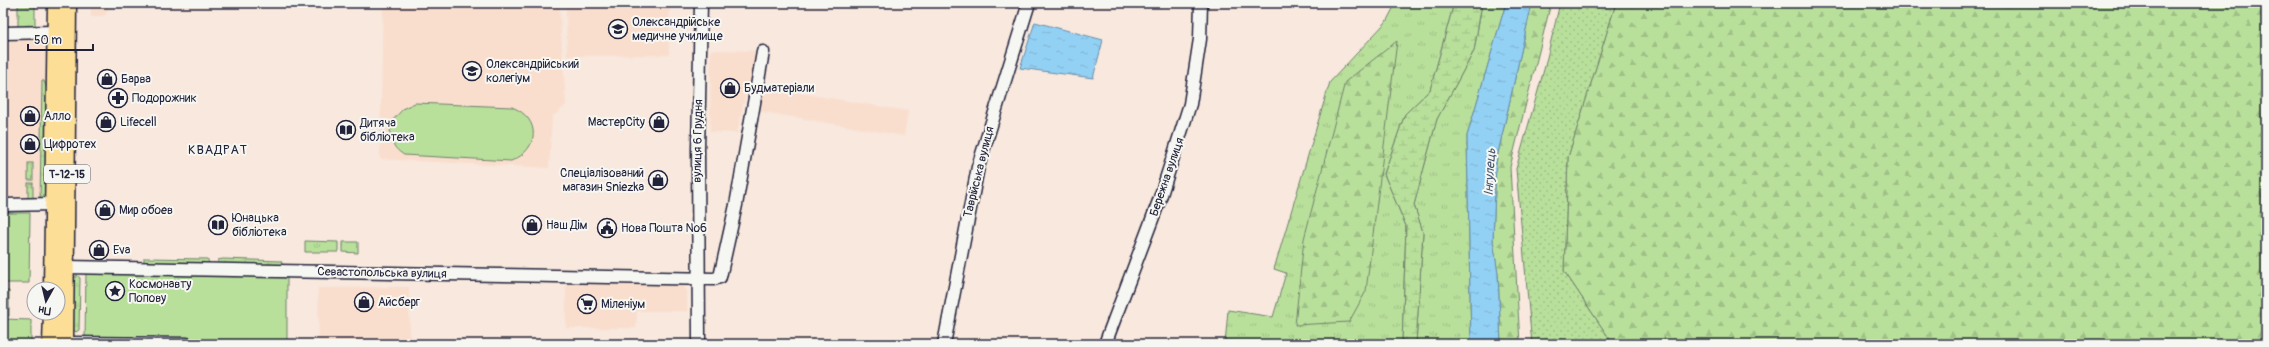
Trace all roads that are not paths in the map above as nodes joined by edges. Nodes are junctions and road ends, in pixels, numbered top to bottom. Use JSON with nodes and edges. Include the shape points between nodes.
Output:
{"nodes":[{"id":1,"x":56,"y":3,"type":"edge"},
{"id":2,"x":68,"y":3,"type":"edge"},
{"id":3,"x":701,"y":3,"type":"edge"},
{"id":4,"x":1029,"y":3,"type":"edge"},
{"id":5,"x":1201,"y":3,"type":"edge"},
{"id":6,"x":56,"y":32,"type":"junction"},
{"id":7,"x":3,"y":33,"type":"edge"},
{"id":8,"x":763,"y":52,"type":"dead end"},
{"id":9,"x":60,"y":186,"type":"junction"},
{"id":10,"x":54,"y":204,"type":"junction"},
{"id":11,"x":3,"y":205,"type":"edge"},
{"id":12,"x":60,"y":240,"type":"junction"},
{"id":13,"x":66,"y":267,"type":"junction"},
{"id":14,"x":697,"y":279,"type":"junction"},
{"id":15,"x":53,"y":281,"type":"edge"},
{"id":16,"x":54,"y":321,"type":"edge"},
{"id":17,"x":58,"y":343,"type":"edge"},
{"id":18,"x":187,"y":344,"type":"edge"},
{"id":19,"x":699,"y":344,"type":"edge"},
{"id":20,"x":944,"y":344,"type":"edge"},
{"id":21,"x":1105,"y":344,"type":"edge"}],
"edges":[{"from":1,"to":6,"type":"main road","number":"Т-12-15"},
{"from":2,"to":9,"type":"main road","number":"Т-12-15"},
{"from":3,"to":14,"type":"street","name":"вулиця 6 Грудня"},
{"from":4,"to":20,"type":"street","name":"Таврійська вулиця","via":[[978,167]]},
{"from":5,"to":21,"type":"street","name":"Бережна вулиця","via":[[1200,39],[1190,104],[1160,201]]},
{"from":6,"to":7,"type":"street"},
{"from":6,"to":9,"type":"main road","number":"Т-12-15"},
{"from":8,"to":14,"type":"street","via":[[736,205],[720,277]]},
{"from":9,"to":10,"type":"main road","number":"Т-12-15"},
{"from":9,"to":12,"type":"main road","number":"Т-12-15"},
{"from":10,"to":11,"type":"street"},
{"from":10,"to":12,"type":"main road","number":"Т-12-15"},
{"from":12,"to":13,"type":"main road","number":"Т-12-15"},
{"from":12,"to":15,"type":"main road","number":"Т-12-15"},
{"from":13,"to":14,"type":"street","name":"Севастопольська вулиця"},
{"from":13,"to":17,"type":"main road","number":"Т-12-15"},
{"from":14,"to":19,"type":"street","name":"вулиця 6 Грудня"},
{"from":16,"to":17,"type":"main road"},
{"from":17,"to":18,"type":"street"}]}
